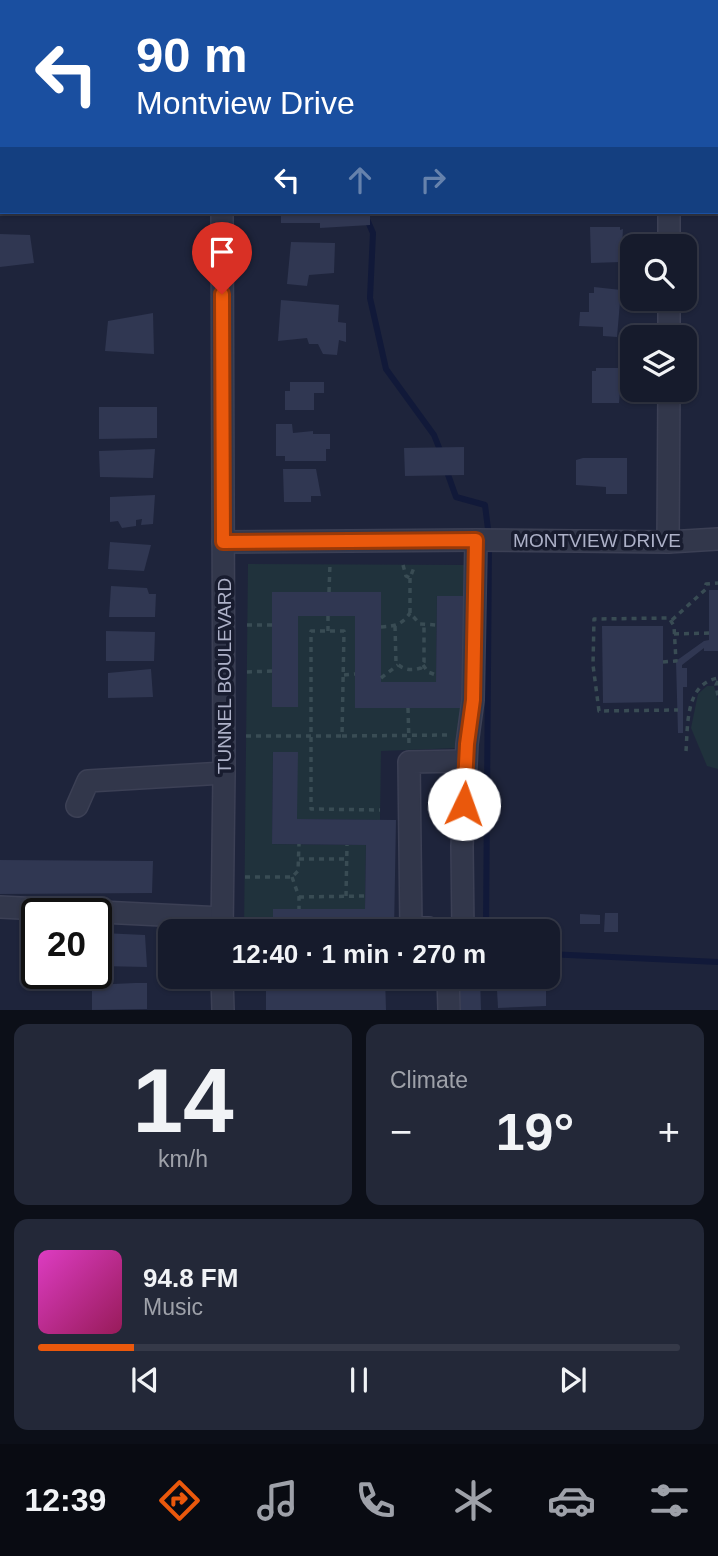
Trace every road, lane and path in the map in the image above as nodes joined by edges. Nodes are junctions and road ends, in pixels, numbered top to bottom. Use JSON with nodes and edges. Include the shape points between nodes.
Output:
{"nodes":[{"id":1,"x":222,"y":214,"type":"edge"},
{"id":2,"x":669,"y":214,"type":"edge"},
{"id":3,"x":669,"y":234,"type":"edge"},
{"id":4,"x":669,"y":402,"type":"edge"},
{"id":5,"x":476,"y":540,"type":"junction"},
{"id":6,"x":718,"y":540,"type":"edge"},
{"id":7,"x":223,"y":542,"type":"junction"},
{"id":8,"x":668,"y":542,"type":"junction"},
{"id":9,"x":330,"y":564,"type":"dead end"},
{"id":10,"x":403,"y":565,"type":"dead end"},
{"id":11,"x":415,"y":565,"type":"dead end"},
{"id":12,"x":410,"y":578,"type":"junction"},
{"id":13,"x":718,"y":583,"type":"edge"},
{"id":14,"x":329,"y":592,"type":"dead end"},
{"id":15,"x":410,"y":613,"type":"junction"},
{"id":16,"x":328,"y":616,"type":"dead end"},
{"id":17,"x":672,"y":620,"type":"junction"},
{"id":18,"x":247,"y":625,"type":"dead end"},
{"id":19,"x":272,"y":625,"type":"dead end"},
{"id":20,"x":424,"y":625,"type":"junction"},
{"id":21,"x":437,"y":625,"type":"dead end"},
{"id":22,"x":395,"y":626,"type":"junction"},
{"id":23,"x":381,"y":627,"type":"dead end"},
{"id":24,"x":328,"y":631,"type":"junction"},
{"id":25,"x":709,"y":633,"type":"dead end"},
{"id":26,"x":674,"y":634,"type":"junction"},
{"id":27,"x":663,"y":662,"type":"dead end"},
{"id":28,"x":398,"y":665,"type":"junction"},
{"id":29,"x":423,"y":665,"type":"junction"},
{"id":30,"x":272,"y":671,"type":"dead end"},
{"id":31,"x":247,"y":672,"type":"dead end"},
{"id":32,"x":344,"y":674,"type":"junction"},
{"id":33,"x":355,"y":674,"type":"dead end"},
{"id":34,"x":436,"y":675,"type":"dead end"},
{"id":35,"x":381,"y":678,"type":"dead end"},
{"id":36,"x":718,"y":679,"type":"edge"},
{"id":37,"x":718,"y":696,"type":"edge"},
{"id":38,"x":408,"y":708,"type":"dead end"},
{"id":39,"x":678,"y":710,"type":"dead end"},
{"id":40,"x":311,"y":735,"type":"junction"},
{"id":41,"x":246,"y":736,"type":"dead end"},
{"id":42,"x":342,"y":736,"type":"junction"},
{"id":43,"x":409,"y":736,"type":"junction"},
{"id":44,"x":461,"y":736,"type":"dead end"},
{"id":45,"x":410,"y":750,"type":"dead end"},
{"id":46,"x":686,"y":751,"type":"dead end"},
{"id":47,"x":466,"y":761,"type":"junction"},
{"id":48,"x":225,"y":773,"type":"junction"},
{"id":49,"x":77,"y":806,"type":"dead end"},
{"id":50,"x":380,"y":810,"type":"dead end"},
{"id":51,"x":299,"y":844,"type":"dead end"},
{"id":52,"x":347,"y":845,"type":"dead end"},
{"id":53,"x":299,"y":859,"type":"junction"},
{"id":54,"x":347,"y":859,"type":"junction"},
{"id":55,"x":245,"y":877,"type":"dead end"},
{"id":56,"x":292,"y":877,"type":"junction"},
{"id":57,"x":365,"y":896,"type":"dead end"},
{"id":58,"x":299,"y":897,"type":"junction"},
{"id":59,"x":346,"y":897,"type":"junction"},
{"id":60,"x":0,"y":907,"type":"edge"},
{"id":61,"x":299,"y":909,"type":"dead end"},
{"id":62,"x":222,"y":919,"type":"edge"},
{"id":63,"x":411,"y":919,"type":"edge"},
{"id":64,"x":463,"y":919,"type":"edge"},
{"id":65,"x":158,"y":920,"type":"edge"},
{"id":66,"x":222,"y":989,"type":"edge"},
{"id":67,"x":449,"y":989,"type":"edge"},
{"id":68,"x":223,"y":1010,"type":"edge"},
{"id":69,"x":449,"y":1010,"type":"edge"}],
"edges":[{"from":1,"to":7,"type":"street","name":"TUNNEL BOULEVARD"},
{"from":2,"to":3,"type":"street"},
{"from":4,"to":8,"type":"street"},
{"from":5,"to":7,"type":"street","name":"MONTVIEW DRIVE"},
{"from":5,"to":8,"type":"street","name":"MONTVIEW DRIVE"},
{"from":5,"to":47,"type":"street","via":[[473,700]]},
{"from":6,"to":8,"type":"street","name":"MONTVIEW DRIVE"},
{"from":7,"to":48,"type":"street","name":"TUNNEL BOULEVARD"},
{"from":9,"to":14,"type":"path"},
{"from":10,"to":12,"type":"path"},
{"from":11,"to":12,"type":"path"},
{"from":12,"to":15,"type":"path"},
{"from":13,"to":17,"type":"path","via":[[706,584]]},
{"from":15,"to":20,"type":"path"},
{"from":15,"to":22,"type":"path"},
{"from":16,"to":24,"type":"path"},
{"from":17,"to":26,"type":"path"},
{"from":17,"to":39,"type":"path","via":[[594,619],[593,665],[599,711]]},
{"from":18,"to":19,"type":"path"},
{"from":20,"to":21,"type":"path"},
{"from":20,"to":29,"type":"path"},
{"from":22,"to":23,"type":"path"},
{"from":22,"to":28,"type":"path"},
{"from":24,"to":32,"type":"path","via":[[344,631]]},
{"from":24,"to":40,"type":"path","via":[[311,631]]},
{"from":25,"to":26,"type":"path"},
{"from":26,"to":27,"type":"path","via":[[676,661]]},
{"from":28,"to":29,"type":"path","via":[[412,671]]},
{"from":28,"to":35,"type":"path"},
{"from":29,"to":34,"type":"path"},
{"from":30,"to":31,"type":"path"},
{"from":32,"to":33,"type":"path"},
{"from":32,"to":42,"type":"path"},
{"from":36,"to":37,"type":"path"},
{"from":36,"to":46,"type":"path","via":[[703,684],[694,695]]},
{"from":38,"to":43,"type":"path"},
{"from":40,"to":41,"type":"path"},
{"from":40,"to":42,"type":"path"},
{"from":40,"to":50,"type":"path","via":[[311,809]]},
{"from":42,"to":43,"type":"path"},
{"from":43,"to":44,"type":"path"},
{"from":43,"to":45,"type":"path"},
{"from":47,"to":63,"type":"street","via":[[409,762]]},
{"from":47,"to":64,"type":"street"},
{"from":48,"to":49,"type":"street","via":[[88,780]]},
{"from":48,"to":62,"type":"street","name":"TUNNEL BOULEVARD"},
{"from":51,"to":53,"type":"path"},
{"from":52,"to":54,"type":"path"},
{"from":53,"to":54,"type":"path"},
{"from":53,"to":56,"type":"path"},
{"from":54,"to":59,"type":"path"},
{"from":55,"to":56,"type":"path"},
{"from":56,"to":58,"type":"path"},
{"from":57,"to":59,"type":"path"},
{"from":58,"to":59,"type":"path"},
{"from":58,"to":61,"type":"path"},
{"from":60,"to":65,"type":"street"},
{"from":66,"to":68,"type":"street"},
{"from":67,"to":69,"type":"street"}]}
